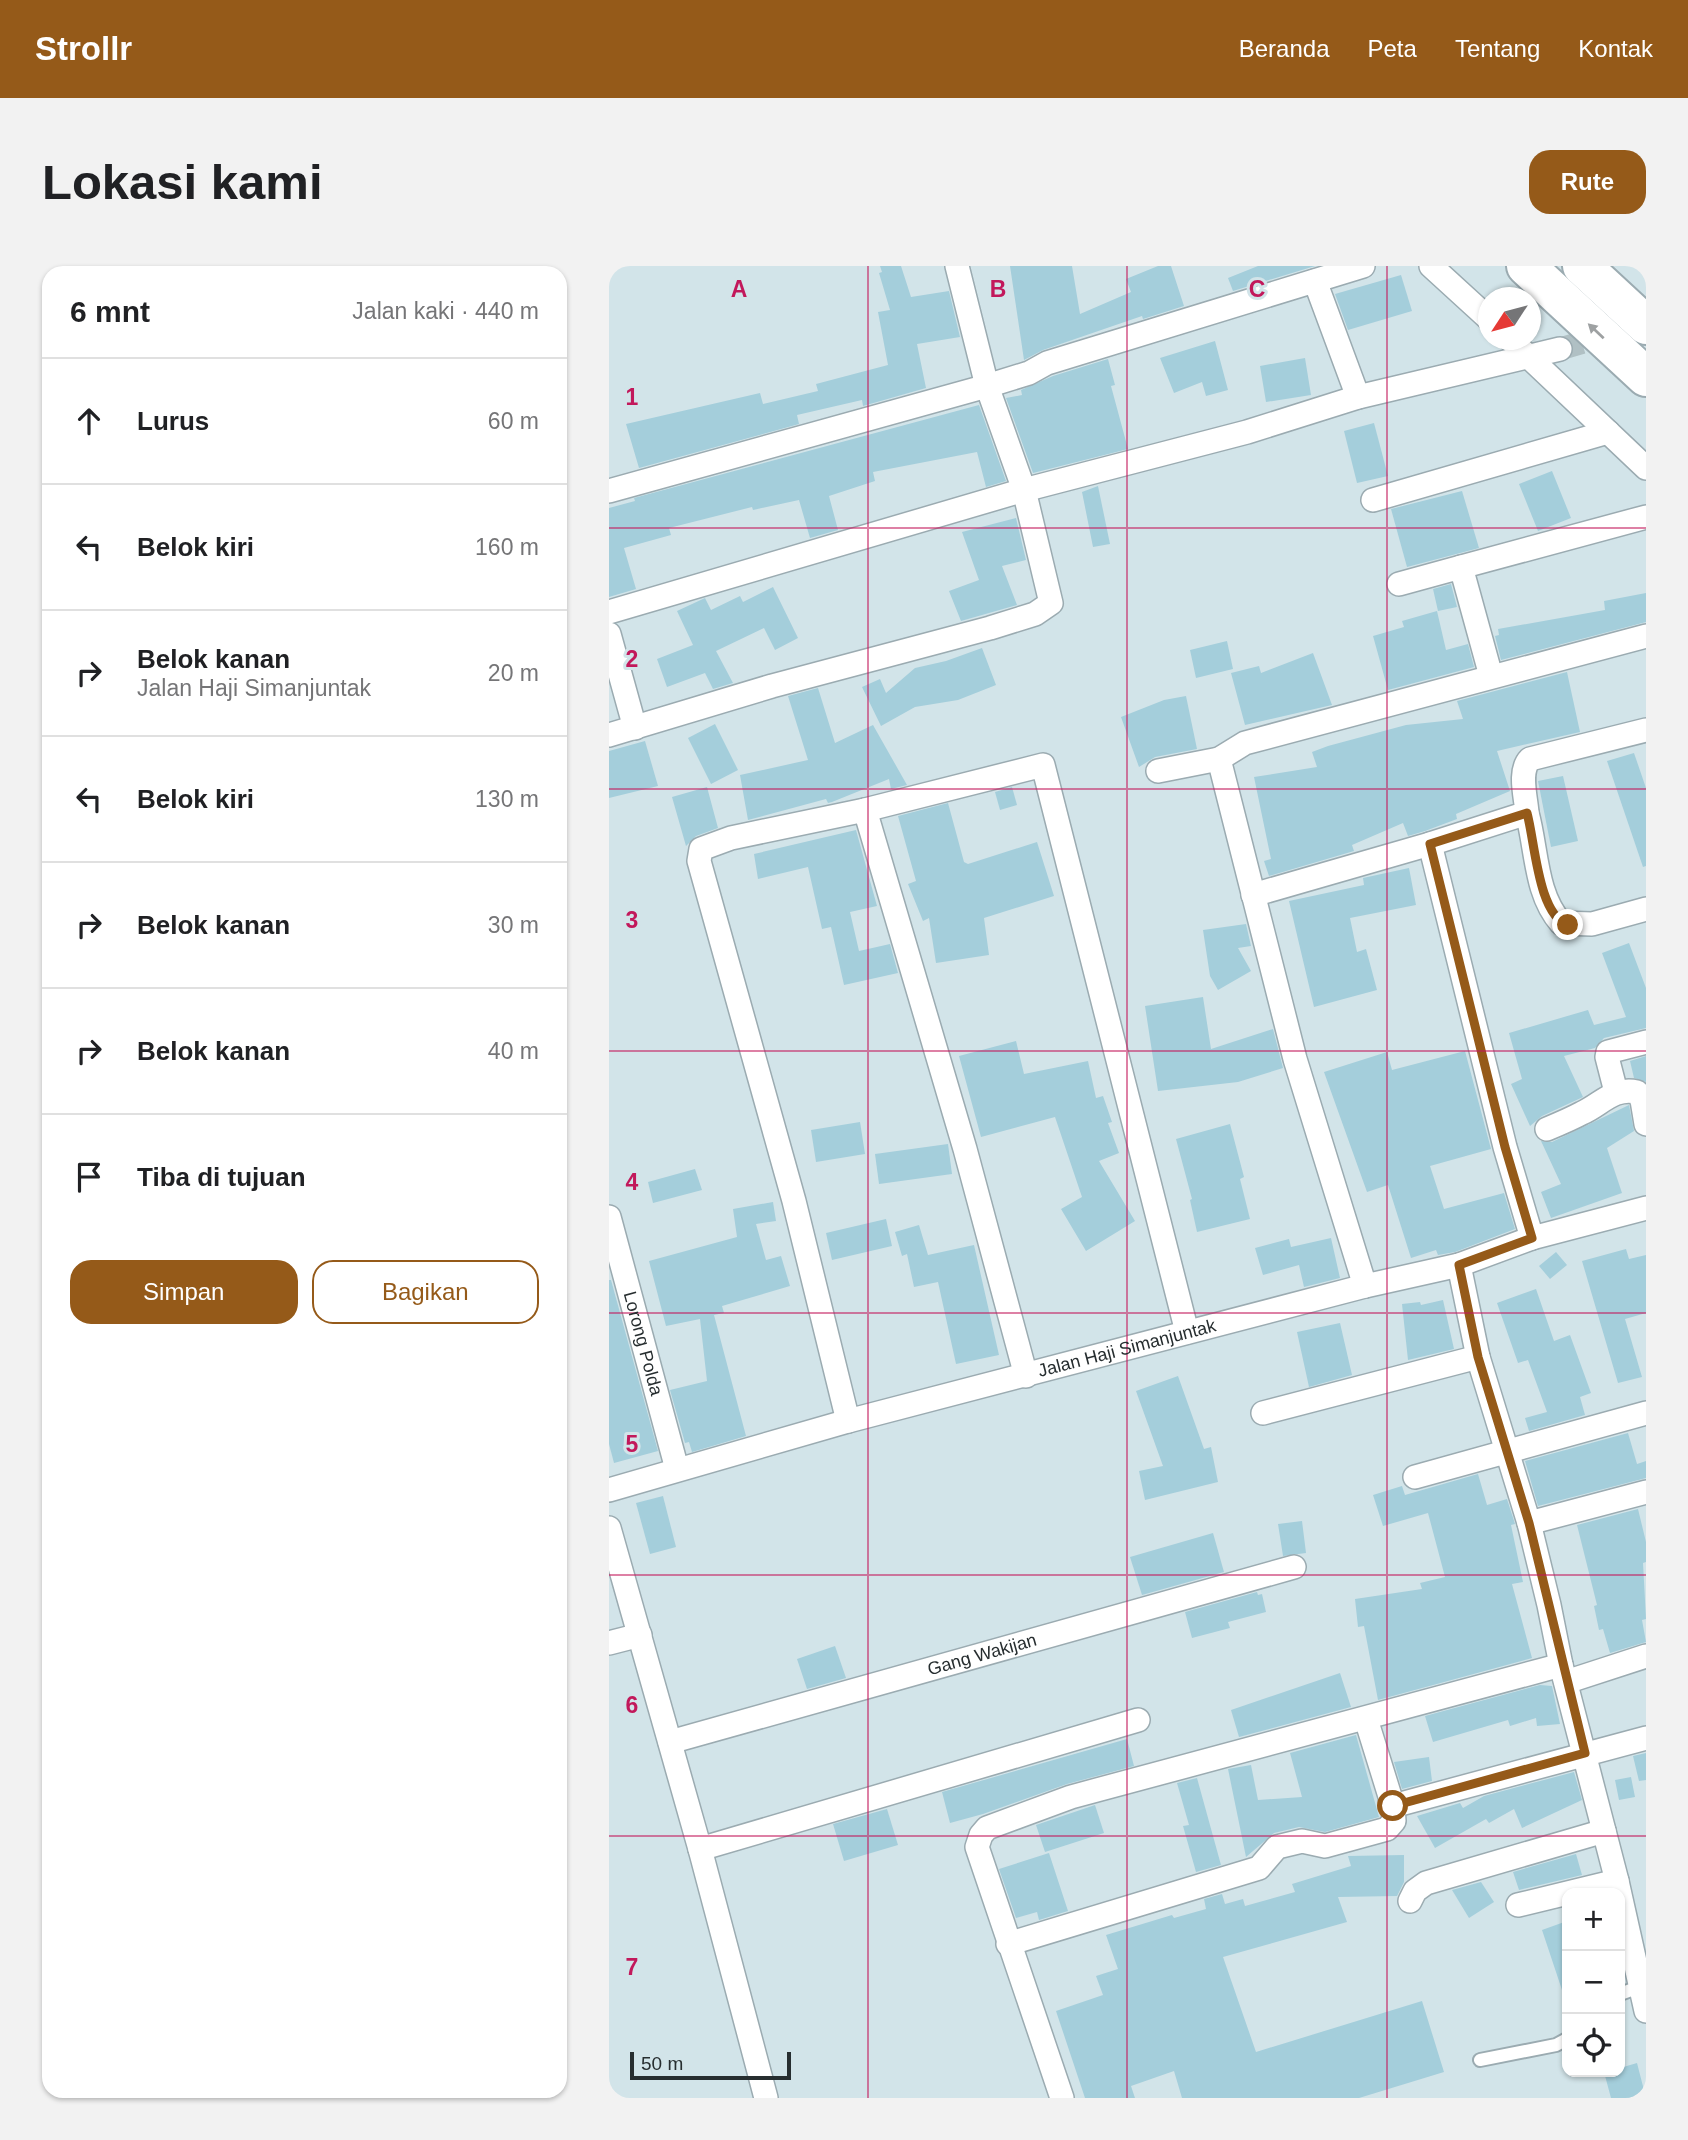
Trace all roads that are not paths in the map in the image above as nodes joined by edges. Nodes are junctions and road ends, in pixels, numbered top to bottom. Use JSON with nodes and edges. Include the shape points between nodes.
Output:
{"nodes":[{"id":1,"x":957,"y":266,"type":"edge"},
{"id":2,"x":1363,"y":266,"type":"edge"},
{"id":3,"x":1431,"y":266,"type":"edge"},
{"id":4,"x":1525,"y":266,"type":"edge"},
{"id":5,"x":1583,"y":266,"type":"edge"},
{"id":6,"x":1315,"y":281,"type":"junction"},
{"id":7,"x":1478,"y":309,"type":"edge"},
{"id":8,"x":1646,"y":325,"type":"edge"},
{"id":9,"x":1560,"y":349,"type":"tunnel mouth"},
{"id":10,"x":1522,"y":350,"type":"edge"},
{"id":11,"x":1530,"y":358,"type":"junction"},
{"id":12,"x":1646,"y":377,"type":"edge"},
{"id":13,"x":987,"y":386,"type":"junction"},
{"id":14,"x":1357,"y":397,"type":"junction"},
{"id":15,"x":1608,"y":432,"type":"junction"},
{"id":16,"x":1646,"y":468,"type":"edge"},
{"id":17,"x":1024,"y":490,"type":"junction"},
{"id":18,"x":609,"y":491,"type":"edge"},
{"id":19,"x":1373,"y":500,"type":"dead end"},
{"id":20,"x":1646,"y":517,"type":"edge"},
{"id":21,"x":1461,"y":567,"type":"junction"},
{"id":22,"x":1399,"y":584,"type":"dead end"},
{"id":23,"x":609,"y":612,"type":"edge"},
{"id":24,"x":609,"y":634,"type":"edge"},
{"id":25,"x":1646,"y":636,"type":"edge"},
{"id":26,"x":1491,"y":676,"type":"junction"},
{"id":27,"x":635,"y":728,"type":"junction"},
{"id":28,"x":1646,"y":730,"type":"edge"},
{"id":29,"x":609,"y":735,"type":"edge"},
{"id":30,"x":1219,"y":759,"type":"junction"},
{"id":31,"x":1158,"y":771,"type":"dead end"},
{"id":32,"x":865,"y":810,"type":"junction"},
{"id":33,"x":1527,"y":813,"type":"junction"},
{"id":34,"x":1430,"y":844,"type":"junction"},
{"id":35,"x":1253,"y":895,"type":"junction"},
{"id":36,"x":1646,"y":909,"type":"edge"},
{"id":37,"x":1646,"y":1042,"type":"edge"},
{"id":38,"x":1616,"y":1092,"type":"junction"},
{"id":39,"x":1646,"y":1124,"type":"edge"},
{"id":40,"x":1547,"y":1129,"type":"dead end"},
{"id":41,"x":1646,"y":1208,"type":"edge"},
{"id":42,"x":609,"y":1217,"type":"edge"},
{"id":43,"x":1532,"y":1238,"type":"junction"},
{"id":44,"x":1459,"y":1265,"type":"junction"},
{"id":45,"x":1365,"y":1286,"type":"junction"},
{"id":46,"x":1187,"y":1332,"type":"junction"},
{"id":47,"x":1478,"y":1357,"type":"junction"},
{"id":48,"x":1026,"y":1376,"type":"junction"},
{"id":49,"x":1263,"y":1413,"type":"dead end"},
{"id":50,"x":1646,"y":1413,"type":"edge"},
{"id":51,"x":848,"y":1421,"type":"junction"},
{"id":52,"x":1507,"y":1452,"type":"junction"},
{"id":53,"x":677,"y":1469,"type":"junction"},
{"id":54,"x":1415,"y":1477,"type":"dead end"},
{"id":55,"x":609,"y":1490,"type":"edge"},
{"id":56,"x":1646,"y":1492,"type":"edge"},
{"id":57,"x":1529,"y":1523,"type":"junction"},
{"id":58,"x":609,"y":1528,"type":"edge"},
{"id":59,"x":1294,"y":1567,"type":"dead end"},
{"id":60,"x":640,"y":1635,"type":"junction"},
{"id":61,"x":609,"y":1643,"type":"edge"},
{"id":62,"x":1646,"y":1656,"type":"edge"},
{"id":63,"x":1563,"y":1673,"type":"junction"},
{"id":64,"x":1138,"y":1720,"type":"dead end"},
{"id":65,"x":1366,"y":1720,"type":"junction"},
{"id":66,"x":1646,"y":1738,"type":"edge"},
{"id":67,"x":670,"y":1742,"type":"junction"},
{"id":68,"x":1585,"y":1753,"type":"junction"},
{"id":69,"x":1393,"y":1806,"type":"junction"},
{"id":70,"x":1604,"y":1831,"type":"junction"},
{"id":71,"x":701,"y":1849,"type":"junction"},
{"id":72,"x":1617,"y":1881,"type":"junction"},
{"id":73,"x":1410,"y":1900,"type":"dead end"},
{"id":74,"x":1518,"y":1905,"type":"dead end"},
{"id":75,"x":1008,"y":1944,"type":"junction"},
{"id":76,"x":1639,"y":1952,"type":"edge"},
{"id":77,"x":1629,"y":1991,"type":"edge"},
{"id":78,"x":1646,"y":2011,"type":"edge"},
{"id":79,"x":1562,"y":2042,"type":"edge"},
{"id":80,"x":1480,"y":2060,"type":"dead end"},
{"id":81,"x":766,"y":2098,"type":"edge"},
{"id":82,"x":1062,"y":2098,"type":"edge"}],
"edges":[{"from":1,"to":13,"type":"street"},
{"from":2,"to":6,"type":"street"},
{"from":3,"to":7,"type":"street"},
{"from":12,"to":4,"type":"highway","one_way":true},
{"from":5,"to":8,"type":"highway"},
{"from":6,"to":13,"type":"street","via":[[1047,363]]},
{"from":6,"to":14,"type":"street"},
{"from":9,"to":11,"type":"street"},
{"from":10,"to":11,"type":"street"},
{"from":11,"to":14,"type":"street"},
{"from":11,"to":15,"type":"street"},
{"from":13,"to":17,"type":"street"},
{"from":13,"to":18,"type":"street"},
{"from":14,"to":17,"type":"street","via":[[1247,432]]},
{"from":15,"to":16,"type":"street"},
{"from":15,"to":19,"type":"street"},
{"from":17,"to":23,"type":"street"},
{"from":17,"to":27,"type":"street","via":[[1051,594],[1051,603],[1035,614]]},
{"from":20,"to":21,"type":"street"},
{"from":21,"to":22,"type":"street"},
{"from":21,"to":26,"type":"street"},
{"from":24,"to":27,"type":"street"},
{"from":25,"to":26,"type":"street"},
{"from":26,"to":30,"type":"street","via":[[1245,743]]},
{"from":27,"to":29,"type":"street"},
{"from":28,"to":33,"type":"street","via":[[1530,759],[1524,774]]},
{"from":30,"to":31,"type":"street"},
{"from":30,"to":35,"type":"street"},
{"from":32,"to":46,"type":"street","via":[[1043,765]]},
{"from":32,"to":48,"type":"street"},
{"from":32,"to":51,"type":"street","via":[[731,838],[701,849],[699,861]]},
{"from":33,"to":34,"type":"street"},
{"from":33,"to":36,"type":"street","via":[[1542,891],[1561,923],[1592,924]]},
{"from":34,"to":35,"type":"street"},
{"from":34,"to":43,"type":"street"},
{"from":35,"to":45,"type":"street","via":[[1295,1059]]},
{"from":37,"to":38,"type":"street","via":[[1608,1052]]},
{"from":38,"to":39,"type":"street","via":[[1637,1092]]},
{"from":38,"to":40,"type":"street"},
{"from":41,"to":43,"type":"street","name":"Jalan Haji Simanjuntak"},
{"from":42,"to":53,"type":"street","name":"Lorong Polda"},
{"from":43,"to":44,"type":"street","name":"Jalan Haji Simanjuntak"},
{"from":44,"to":45,"type":"street","name":"Jalan Haji Simanjuntak"},
{"from":44,"to":47,"type":"street"},
{"from":45,"to":46,"type":"street","name":"Jalan Haji Simanjuntak"},
{"from":46,"to":48,"type":"street","name":"Jalan Haji Simanjuntak"},
{"from":47,"to":49,"type":"street"},
{"from":47,"to":52,"type":"street"},
{"from":48,"to":51,"type":"street","name":"Jalan Haji Simanjuntak"},
{"from":50,"to":52,"type":"street"},
{"from":51,"to":53,"type":"street","name":"Jalan Haji Simanjuntak"},
{"from":52,"to":54,"type":"street"},
{"from":52,"to":57,"type":"street"},
{"from":53,"to":55,"type":"street","name":"Jalan Haji Simanjuntak"},
{"from":56,"to":57,"type":"street"},
{"from":57,"to":63,"type":"street"},
{"from":58,"to":60,"type":"street"},
{"from":59,"to":67,"type":"street","name":"Gang Wakijan"},
{"from":60,"to":61,"type":"street"},
{"from":60,"to":67,"type":"street"},
{"from":62,"to":63,"type":"street"},
{"from":63,"to":65,"type":"street"},
{"from":63,"to":68,"type":"street"},
{"from":64,"to":71,"type":"street"},
{"from":65,"to":69,"type":"street"},
{"from":65,"to":75,"type":"street","via":[[1108,1787],[987,1828],[977,1847]]},
{"from":66,"to":68,"type":"street"},
{"from":67,"to":71,"type":"street"},
{"from":68,"to":69,"type":"street"},
{"from":68,"to":70,"type":"street"},
{"from":69,"to":75,"type":"street","via":[[1394,1821],[1387,1829],[1325,1846],[1302,1841],[1277,1847],[1259,1868]]},
{"from":70,"to":72,"type":"street"},
{"from":70,"to":73,"type":"street","via":[[1426,1883]]},
{"from":71,"to":81,"type":"street"},
{"from":72,"to":74,"type":"street"},
{"from":72,"to":76,"type":"street"},
{"from":75,"to":82,"type":"street"},
{"from":76,"to":77,"type":"street"},
{"from":77,"to":78,"type":"street"},
{"from":79,"to":80,"type":"lane"}]}
